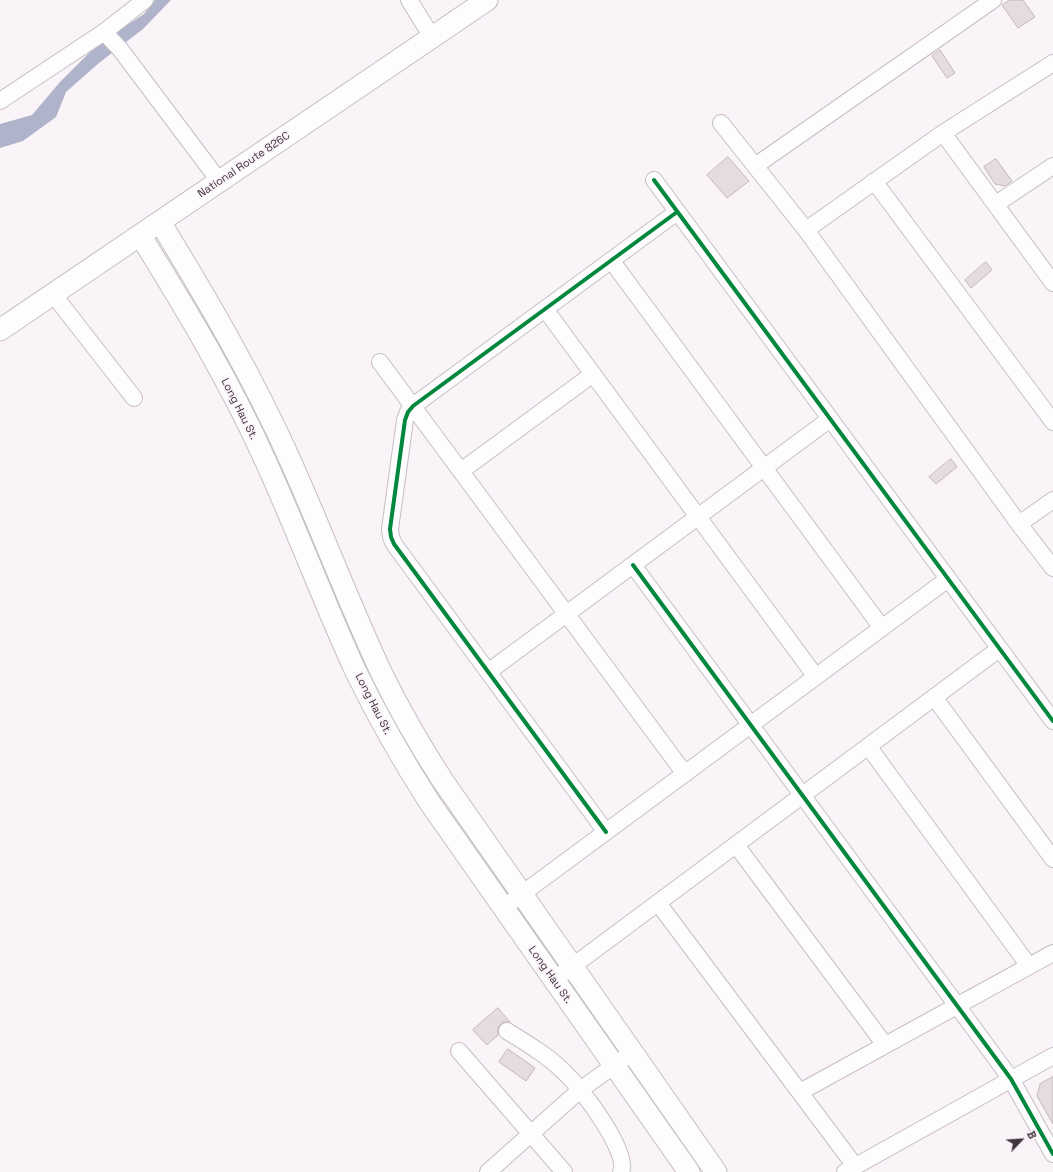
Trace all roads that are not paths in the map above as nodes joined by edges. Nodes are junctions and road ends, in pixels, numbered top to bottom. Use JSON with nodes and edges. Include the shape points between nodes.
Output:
{"nodes":[{"id":1,"x":145,"y":0,"type":"edge"},
{"id":2,"x":409,"y":0,"type":"edge"},
{"id":3,"x":487,"y":0,"type":"edge"},
{"id":4,"x":993,"y":0,"type":"edge"},
{"id":5,"x":106,"y":34,"type":"junction"},
{"id":6,"x":432,"y":38,"type":"junction"},
{"id":7,"x":1053,"y":63,"type":"edge"},
{"id":8,"x":0,"y":101,"type":"edge"},
{"id":9,"x":721,"y":123,"type":"dead end"},
{"id":10,"x":943,"y":133,"type":"junction"},
{"id":11,"x":755,"y":166,"type":"junction"},
{"id":12,"x":1053,"y":166,"type":"edge"},
{"id":13,"x":654,"y":180,"type":"dead end"},
{"id":14,"x":874,"y":181,"type":"junction"},
{"id":15,"x":220,"y":182,"type":"junction"},
{"id":16,"x":996,"y":204,"type":"junction"},
{"id":17,"x":677,"y":212,"type":"junction"},
{"id":18,"x":160,"y":222,"type":"junction"},
{"id":19,"x":806,"y":230,"type":"junction"},
{"id":20,"x":140,"y":235,"type":"junction"},
{"id":21,"x":611,"y":260,"type":"junction"},
{"id":22,"x":1053,"y":284,"type":"edge"},
{"id":23,"x":53,"y":294,"type":"junction"},
{"id":24,"x":545,"y":309,"type":"junction"},
{"id":25,"x":0,"y":330,"type":"edge"},
{"id":26,"x":380,"y":362,"type":"dead end"},
{"id":27,"x":593,"y":374,"type":"junction"},
{"id":28,"x":134,"y":398,"type":"dead end"},
{"id":29,"x":412,"y":406,"type":"junction"},
{"id":30,"x":830,"y":419,"type":"junction"},
{"id":31,"x":1053,"y":422,"type":"edge"},
{"id":32,"x":764,"y":468,"type":"junction"},
{"id":33,"x":461,"y":471,"type":"junction"},
{"id":34,"x":1053,"y":500,"type":"edge"},
{"id":35,"x":698,"y":517,"type":"junction"},
{"id":36,"x":1019,"y":524,"type":"junction"},
{"id":37,"x":633,"y":565,"type":"junction"},
{"id":38,"x":1053,"y":568,"type":"edge"},
{"id":39,"x":948,"y":579,"type":"junction"},
{"id":40,"x":566,"y":614,"type":"junction"},
{"id":41,"x":882,"y":628,"type":"junction"},
{"id":42,"x":999,"y":649,"type":"junction"},
{"id":43,"x":488,"y":672,"type":"junction"},
{"id":44,"x":816,"y":677,"type":"junction"},
{"id":45,"x":934,"y":697,"type":"junction"},
{"id":46,"x":1053,"y":721,"type":"edge"},
{"id":47,"x":750,"y":725,"type":"junction"},
{"id":48,"x":868,"y":746,"type":"junction"},
{"id":49,"x":685,"y":774,"type":"junction"},
{"id":50,"x":802,"y":795,"type":"junction"},
{"id":51,"x":606,"y":832,"type":"junction"},
{"id":52,"x":736,"y":845,"type":"junction"},
{"id":53,"x":1053,"y":859,"type":"edge"},
{"id":54,"x":522,"y":895,"type":"junction"},
{"id":55,"x":658,"y":903,"type":"junction"},
{"id":56,"x":504,"y":908,"type":"junction"},
{"id":57,"x":1053,"y":953,"type":"edge"},
{"id":58,"x":572,"y":966,"type":"junction"},
{"id":59,"x":1029,"y":966,"type":"junction"},
{"id":60,"x":554,"y":980,"type":"junction"},
{"id":61,"x":957,"y":1006,"type":"junction"},
{"id":62,"x":507,"y":1031,"type":"dead end"},
{"id":63,"x":885,"y":1046,"type":"junction"},
{"id":64,"x":459,"y":1051,"type":"dead end"},
{"id":65,"x":632,"y":1052,"type":"junction"},
{"id":66,"x":1053,"y":1056,"type":"edge"},
{"id":67,"x":614,"y":1065,"type":"junction"},
{"id":68,"x":1011,"y":1079,"type":"junction"},
{"id":69,"x":580,"y":1090,"type":"junction"},
{"id":70,"x":800,"y":1092,"type":"junction"},
{"id":71,"x":531,"y":1134,"type":"junction"},
{"id":72,"x":1053,"y":1154,"type":"edge"},
{"id":73,"x":850,"y":1169,"type":"edge"},
{"id":74,"x":488,"y":1172,"type":"edge"},
{"id":75,"x":564,"y":1172,"type":"edge"},
{"id":76,"x":621,"y":1172,"type":"edge"},
{"id":77,"x":689,"y":1172,"type":"edge"},
{"id":78,"x":716,"y":1172,"type":"edge"}],
"edges":[{"from":1,"to":5,"type":"street"},
{"from":2,"to":6,"type":"street"},
{"from":3,"to":6,"type":"main road","name":"National Route 826C"},
{"from":4,"to":11,"type":"street"},
{"from":5,"to":8,"type":"street"},
{"from":5,"to":15,"type":"street"},
{"from":6,"to":15,"type":"main road","name":"National Route 826C"},
{"from":7,"to":10,"type":"street"},
{"from":9,"to":11,"type":"street"},
{"from":10,"to":14,"type":"street"},
{"from":10,"to":16,"type":"street"},
{"from":11,"to":19,"type":"street"},
{"from":12,"to":16,"type":"street"},
{"from":13,"to":17,"type":"street"},
{"from":14,"to":19,"type":"street"},
{"from":14,"to":31,"type":"street"},
{"from":15,"to":18,"type":"main road","name":"National Route 826C"},
{"from":16,"to":22,"type":"street"},
{"from":17,"to":21,"type":"street"},
{"from":17,"to":30,"type":"street"},
{"from":18,"to":20,"type":"main road","name":"National Route 826C"},
{"from":18,"to":54,"type":"main road","name":"Long Hau St.","via":[[257,390],[383,675],[402,711],[443,781]]},
{"from":19,"to":36,"type":"street"},
{"from":20,"to":23,"type":"main road","name":"National Route 826C"},
{"from":20,"to":56,"type":"main road","name":"Long Hau St.","via":[[195,327],[248,424],[372,705],[430,804]]},
{"from":21,"to":24,"type":"street"},
{"from":21,"to":32,"type":"street"},
{"from":23,"to":25,"type":"main road","name":"National Route 826C"},
{"from":23,"to":28,"type":"street"},
{"from":24,"to":27,"type":"street"},
{"from":24,"to":29,"type":"street"},
{"from":26,"to":29,"type":"street"},
{"from":27,"to":33,"type":"street"},
{"from":27,"to":35,"type":"street"},
{"from":29,"to":33,"type":"street"},
{"from":29,"to":43,"type":"street","via":[[405,420],[391,537]]},
{"from":30,"to":32,"type":"street"},
{"from":30,"to":39,"type":"street"},
{"from":32,"to":35,"type":"street"},
{"from":32,"to":41,"type":"street"},
{"from":33,"to":40,"type":"street"},
{"from":34,"to":36,"type":"street"},
{"from":35,"to":37,"type":"street"},
{"from":35,"to":44,"type":"street"},
{"from":36,"to":38,"type":"street"},
{"from":37,"to":40,"type":"street"},
{"from":37,"to":47,"type":"street"},
{"from":39,"to":41,"type":"street"},
{"from":39,"to":42,"type":"street"},
{"from":40,"to":43,"type":"street"},
{"from":40,"to":49,"type":"street"},
{"from":41,"to":44,"type":"street"},
{"from":42,"to":45,"type":"street"},
{"from":42,"to":46,"type":"street"},
{"from":43,"to":51,"type":"street"},
{"from":44,"to":47,"type":"street"},
{"from":45,"to":48,"type":"street"},
{"from":45,"to":53,"type":"street"},
{"from":47,"to":49,"type":"street"},
{"from":47,"to":50,"type":"street"},
{"from":48,"to":50,"type":"street"},
{"from":48,"to":59,"type":"street"},
{"from":49,"to":51,"type":"street"},
{"from":50,"to":52,"type":"street"},
{"from":50,"to":61,"type":"street"},
{"from":51,"to":54,"type":"street"},
{"from":52,"to":55,"type":"street"},
{"from":52,"to":63,"type":"street"},
{"from":54,"to":56,"type":"street"},
{"from":54,"to":58,"type":"main road","name":"Long Hau St."},
{"from":55,"to":58,"type":"street"},
{"from":55,"to":70,"type":"street"},
{"from":56,"to":60,"type":"main road","name":"Long Hau St."},
{"from":57,"to":59,"type":"street"},
{"from":58,"to":60,"type":"street"},
{"from":58,"to":65,"type":"main road","name":"Long Hau St."},
{"from":59,"to":61,"type":"street"},
{"from":60,"to":67,"type":"main road","name":"Long Hau St."},
{"from":61,"to":63,"type":"street"},
{"from":61,"to":68,"type":"street"},
{"from":62,"to":69,"type":"street","via":[[527,1051],[567,1074]]},
{"from":63,"to":70,"type":"street"},
{"from":64,"to":71,"type":"street"},
{"from":65,"to":67,"type":"street"},
{"from":65,"to":78,"type":"main road","name":"Long Hau St."},
{"from":66,"to":68,"type":"street"},
{"from":67,"to":69,"type":"street"},
{"from":67,"to":77,"type":"main road","name":"Long Hau St."},
{"from":68,"to":72,"type":"street"},
{"from":68,"to":73,"type":"street"},
{"from":69,"to":71,"type":"street"},
{"from":69,"to":76,"type":"street","via":[[601,1118],[620,1152],[623,1169]]},
{"from":70,"to":73,"type":"street"},
{"from":71,"to":74,"type":"street"},
{"from":71,"to":75,"type":"street"}]}
